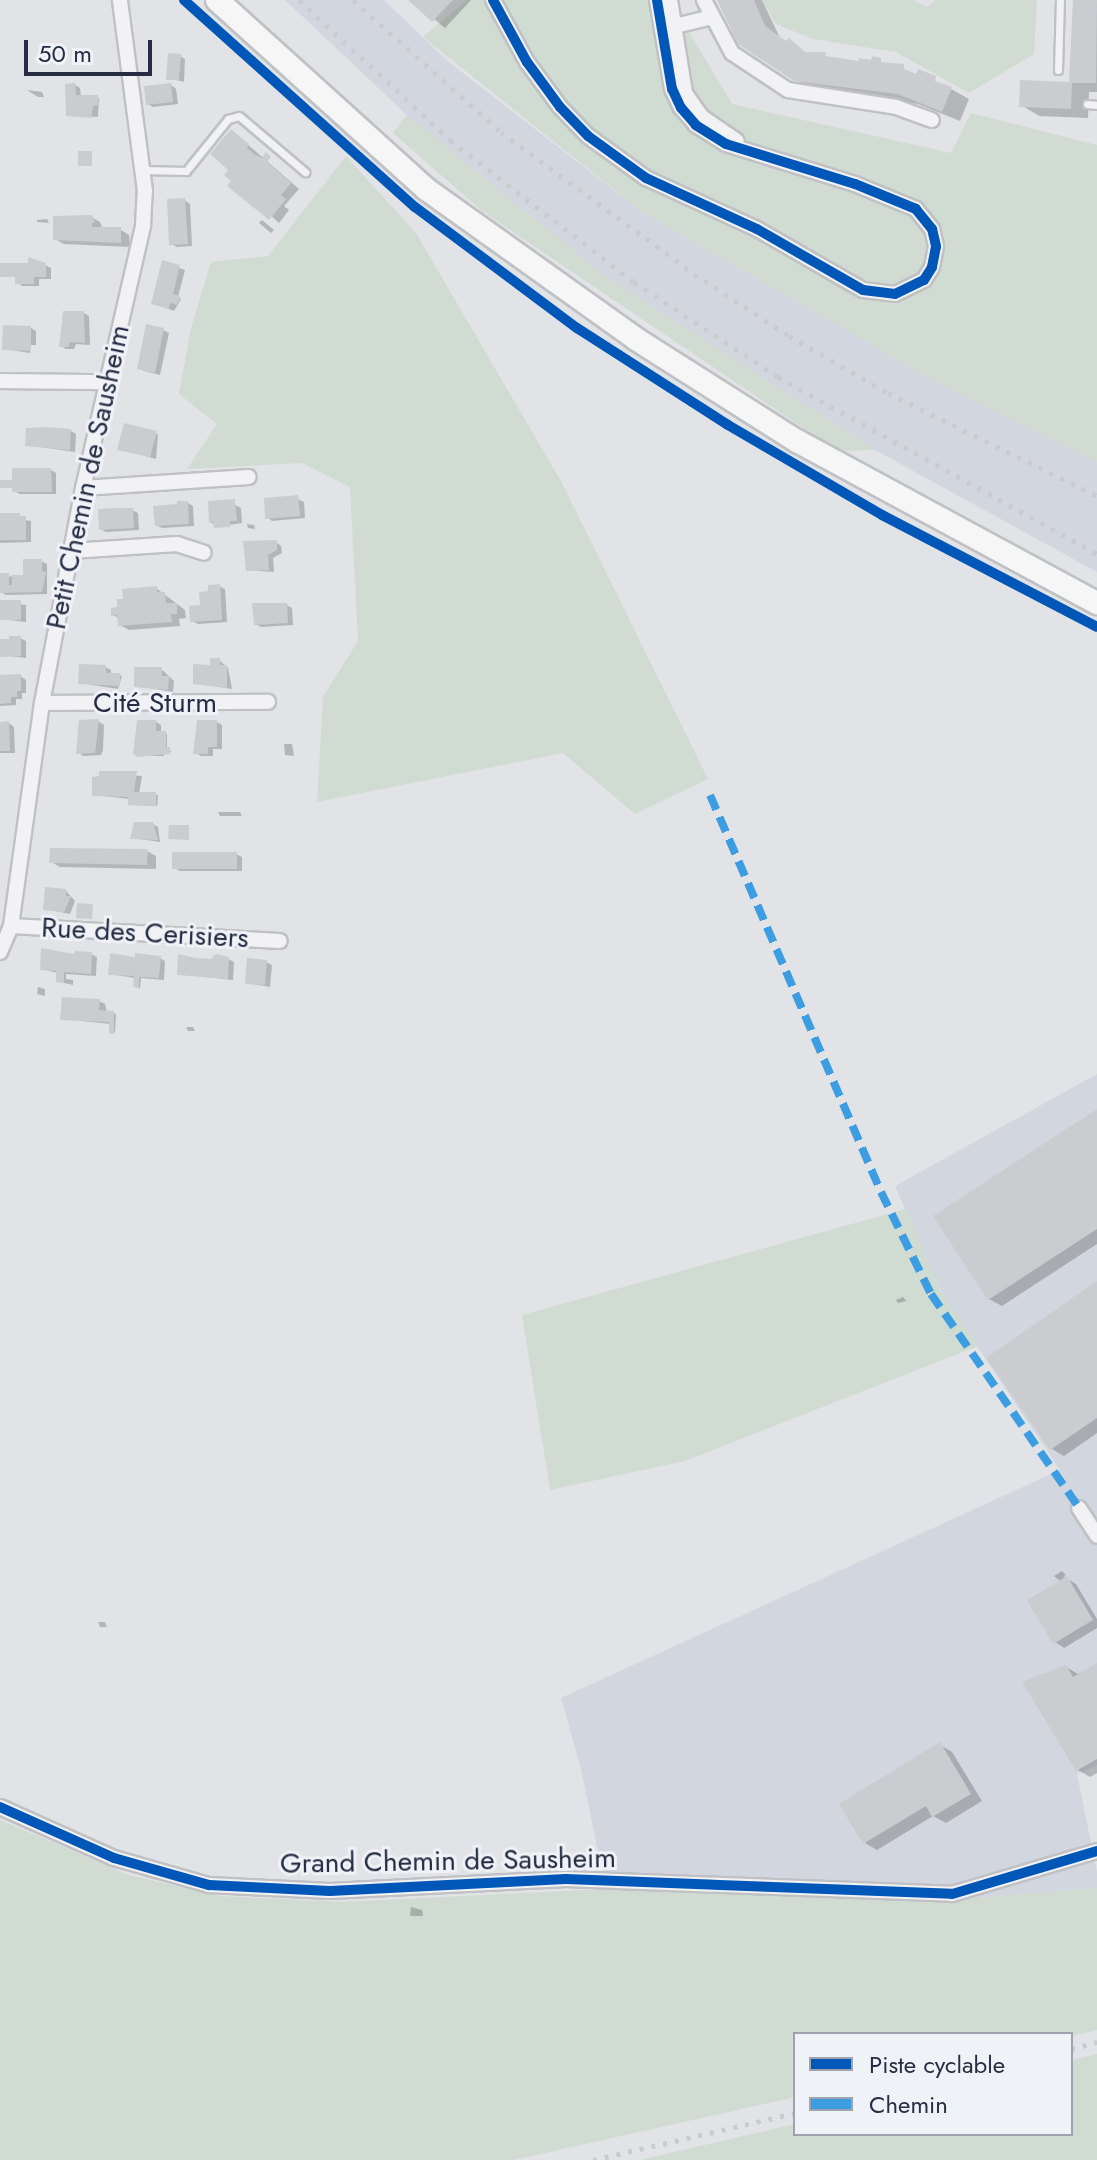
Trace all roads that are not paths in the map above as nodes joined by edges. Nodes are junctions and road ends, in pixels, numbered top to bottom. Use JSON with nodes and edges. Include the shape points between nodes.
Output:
{"nodes":[{"id":1,"x":120,"y":0,"type":"edge"},
{"id":2,"x":217,"y":0,"type":"edge"},
{"id":3,"x":493,"y":0,"type":"edge"},
{"id":4,"x":657,"y":0,"type":"edge"},
{"id":5,"x":670,"y":0,"type":"edge"},
{"id":6,"x":704,"y":0,"type":"edge"},
{"id":7,"x":1060,"y":0,"type":"edge"},
{"id":8,"x":712,"y":17,"type":"junction"},
{"id":9,"x":668,"y":28,"type":"junction"},
{"id":10,"x":1058,"y":70,"type":"dead end"},
{"id":11,"x":1087,"y":104,"type":"dead end"},
{"id":12,"x":1097,"y":105,"type":"edge"},
{"id":13,"x":932,"y":120,"type":"dead end"},
{"id":14,"x":143,"y":170,"type":"junction"},
{"id":15,"x":305,"y":172,"type":"dead end"},
{"id":16,"x":0,"y":381,"type":"edge"},
{"id":17,"x":104,"y":382,"type":"junction"},
{"id":18,"x":249,"y":477,"type":"dead end"},
{"id":19,"x":83,"y":488,"type":"junction"},
{"id":20,"x":71,"y":551,"type":"junction"},
{"id":21,"x":204,"y":553,"type":"dead end"},
{"id":22,"x":1097,"y":603,"type":"edge"},
{"id":23,"x":268,"y":702,"type":"dead end"},
{"id":24,"x":42,"y":703,"type":"junction"},
{"id":25,"x":11,"y":926,"type":"junction"},
{"id":26,"x":280,"y":941,"type":"dead end"},
{"id":27,"x":0,"y":952,"type":"edge"},
{"id":28,"x":1079,"y":1508,"type":"dead end"},
{"id":29,"x":1097,"y":1536,"type":"edge"},
{"id":30,"x":0,"y":1807,"type":"edge"},
{"id":31,"x":1097,"y":1851,"type":"edge"}],
"edges":[{"from":1,"to":14,"type":"street","name":"Petit Chemin de Sausheim"},
{"from":2,"to":22,"type":"main road","via":[[395,162],[533,268],[829,460]]},
{"from":3,"to":9,"type":"street","via":[[527,62],[565,113],[646,178],[757,229],[863,290],[883,295],[904,292],[928,274],[935,238],[916,209],[763,154],[716,128],[692,105]]},
{"from":4,"to":9,"type":"street"},
{"from":5,"to":9,"type":"street"},
{"from":6,"to":8,"type":"street"},
{"from":7,"to":10,"type":"lane"},
{"from":8,"to":9,"type":"street"},
{"from":8,"to":13,"type":"street","via":[[732,53],[788,90],[896,107]]},
{"from":11,"to":12,"type":"lane"},
{"from":14,"to":15,"type":"lane","via":[[186,171],[228,119],[239,116]]},
{"from":14,"to":17,"type":"street","name":"Petit Chemin de Sausheim","via":[[139,247]]},
{"from":16,"to":17,"type":"street"},
{"from":17,"to":19,"type":"street","name":"Petit Chemin de Sausheim"},
{"from":18,"to":19,"type":"street"},
{"from":19,"to":20,"type":"street","name":"Petit Chemin de Sausheim"},
{"from":20,"to":21,"type":"street","via":[[177,544]]},
{"from":20,"to":24,"type":"street","name":"Petit Chemin de Sausheim"},
{"from":23,"to":24,"type":"street","name":"Cité Sturm"},
{"from":24,"to":25,"type":"street","name":"Petit Chemin de Sausheim"},
{"from":25,"to":26,"type":"street","name":"Rue des Cerisiers"},
{"from":25,"to":27,"type":"street","name":"Petit Chemin de Sausheim"},
{"from":28,"to":29,"type":"street"},
{"from":30,"to":31,"type":"street","name":"Grand Chemin de Sausheim","via":[[114,1858],[209,1885],[330,1891],[566,1879],[952,1894]]}]}
